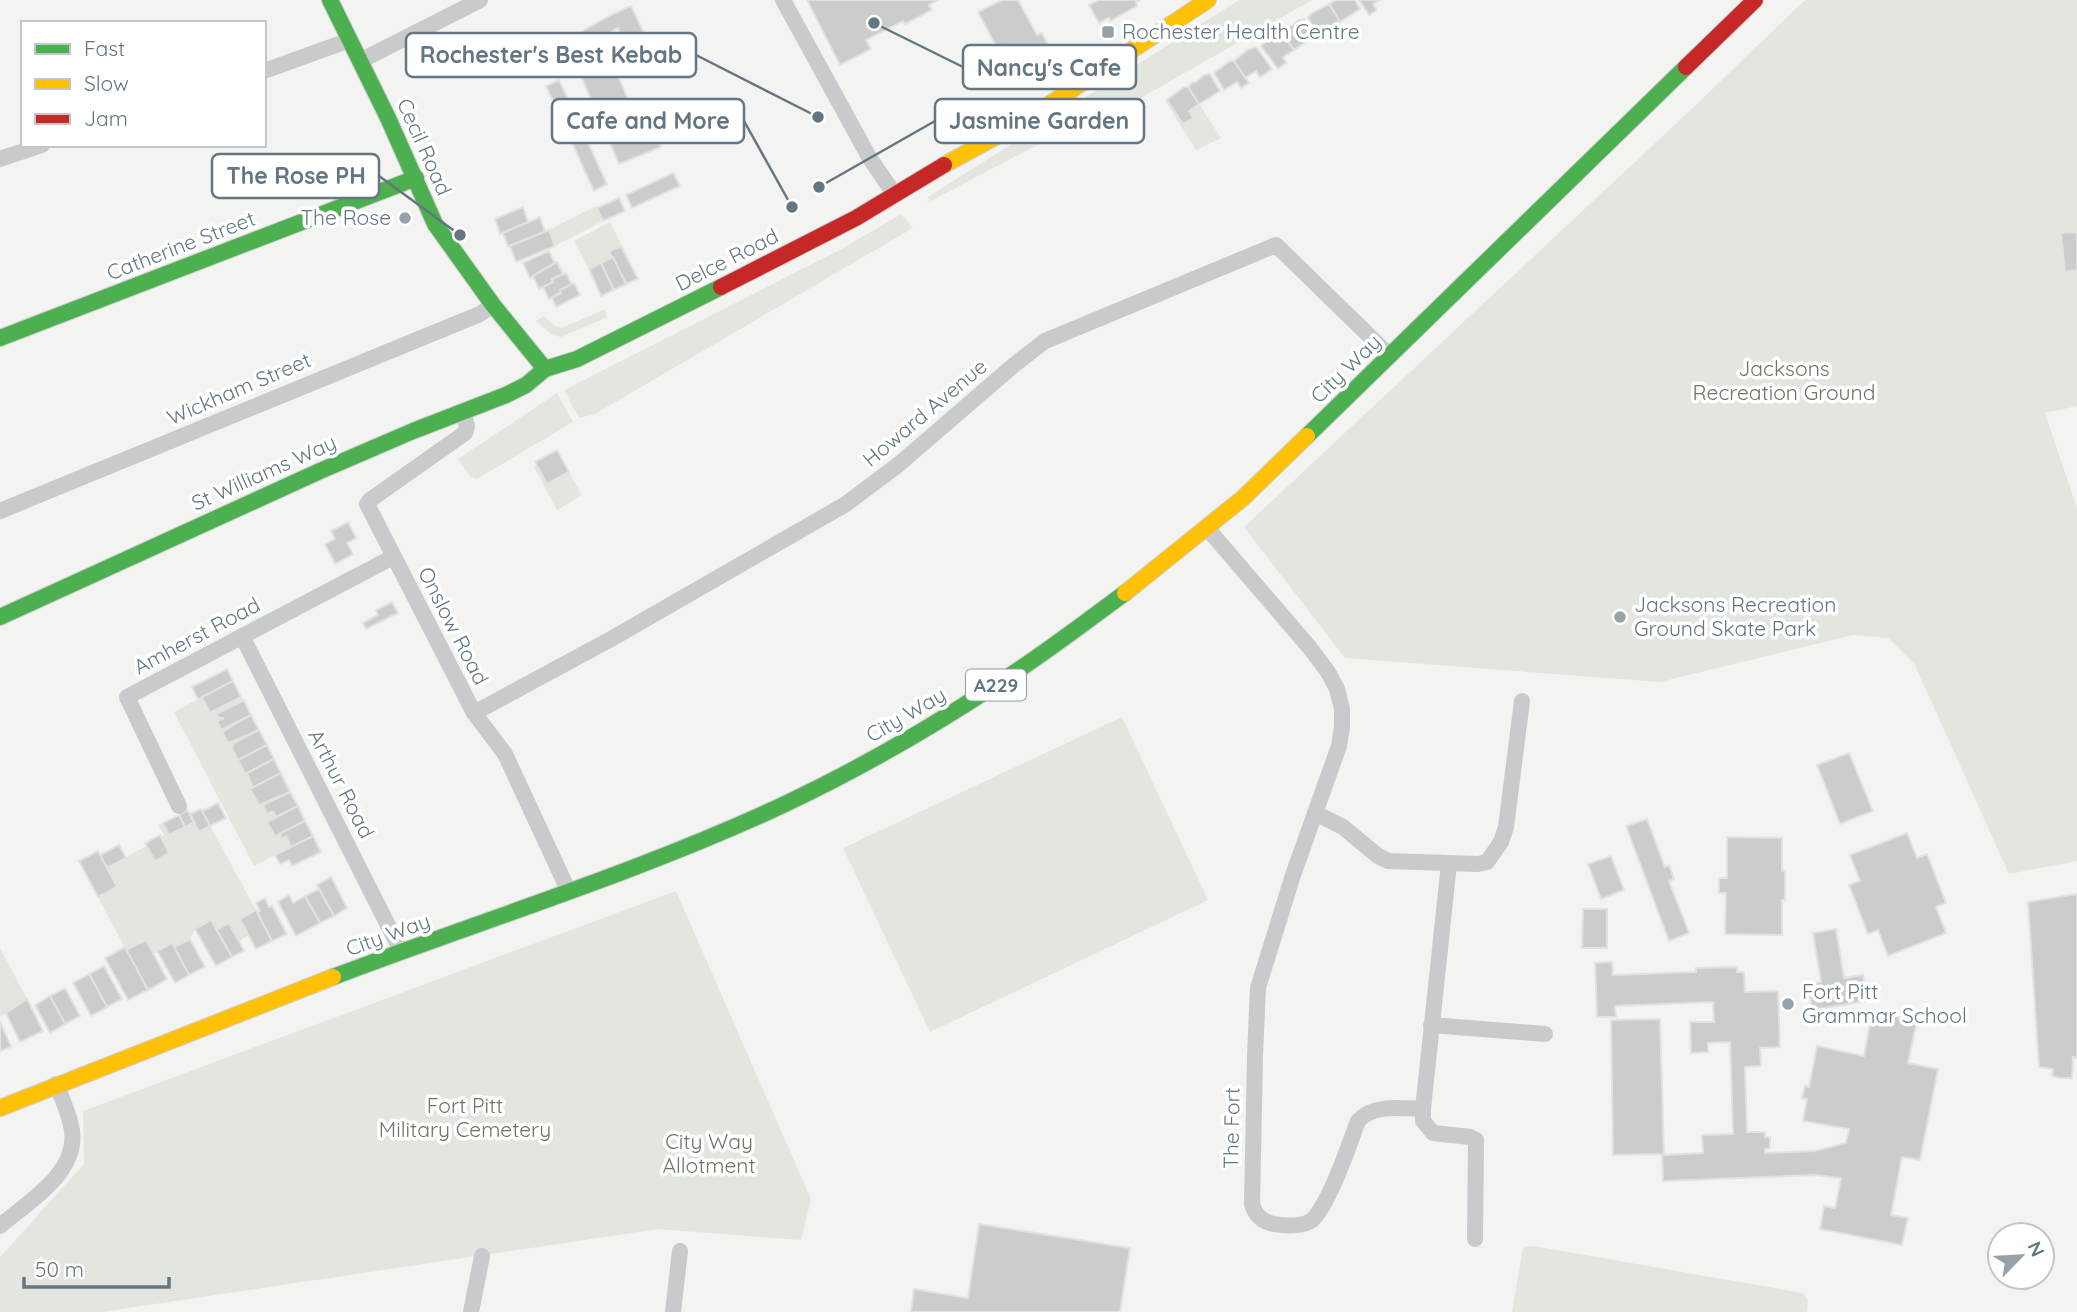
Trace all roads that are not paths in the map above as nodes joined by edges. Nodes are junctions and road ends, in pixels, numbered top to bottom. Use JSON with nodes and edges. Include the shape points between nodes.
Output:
{"nodes":[{"id":1,"x":330,"y":0,"type":"edge"},
{"id":2,"x":480,"y":0,"type":"edge"},
{"id":3,"x":783,"y":0,"type":"edge"},
{"id":4,"x":1208,"y":0,"type":"edge"},
{"id":5,"x":1755,"y":0,"type":"edge"},
{"id":6,"x":350,"y":40,"type":"junction"},
{"id":7,"x":360,"y":61,"type":"junction"},
{"id":8,"x":266,"y":70,"type":"edge"},
{"id":9,"x":36,"y":147,"type":"edge"},
{"id":10,"x":0,"y":159,"type":"edge"},
{"id":11,"x":416,"y":178,"type":"junction"},
{"id":12,"x":895,"y":195,"type":"junction"},
{"id":13,"x":493,"y":305,"type":"junction"},
{"id":14,"x":0,"y":338,"type":"edge"},
{"id":15,"x":1390,"y":356,"type":"junction"},
{"id":16,"x":545,"y":369,"type":"junction"},
{"id":17,"x":463,"y":412,"type":"junction"},
{"id":18,"x":0,"y":511,"type":"edge"},
{"id":19,"x":1206,"y":528,"type":"junction"},
{"id":20,"x":394,"y":556,"type":"junction"},
{"id":21,"x":0,"y":617,"type":"edge"},
{"id":22,"x":242,"y":636,"type":"junction"},
{"id":23,"x":1521,"y":701,"type":"dead end"},
{"id":24,"x":474,"y":713,"type":"junction"},
{"id":25,"x":179,"y":806,"type":"dead end"},
{"id":26,"x":1315,"y":813,"type":"junction"},
{"id":27,"x":1449,"y":864,"type":"junction"},
{"id":28,"x":569,"y":892,"type":"junction"},
{"id":29,"x":401,"y":951,"type":"junction"},
{"id":30,"x":1432,"y":1025,"type":"junction"},
{"id":31,"x":1545,"y":1034,"type":"dead end"},
{"id":32,"x":56,"y":1084,"type":"junction"},
{"id":33,"x":0,"y":1108,"type":"edge"},
{"id":34,"x":1423,"y":1109,"type":"junction"},
{"id":35,"x":0,"y":1226,"type":"edge"},
{"id":36,"x":1475,"y":1239,"type":"dead end"},
{"id":37,"x":680,"y":1251,"type":"dead end"},
{"id":38,"x":482,"y":1256,"type":"dead end"},
{"id":39,"x":471,"y":1312,"type":"edge"},
{"id":40,"x":673,"y":1312,"type":"edge"}],
"edges":[{"from":1,"to":6,"type":"street","name":"Cecil Road"},
{"from":2,"to":7,"type":"street"},
{"from":3,"to":12,"type":"street","via":[[869,157]]},
{"from":4,"to":12,"type":"street","name":"Delce Road","via":[[1024,121]]},
{"from":5,"to":15,"type":"street","name":"City Way","number":"A229"},
{"from":6,"to":7,"type":"street","name":"Cecil Road"},
{"from":6,"to":8,"type":"street"},
{"from":7,"to":11,"type":"street","name":"Cecil Road"},
{"from":9,"to":10,"type":"street"},
{"from":11,"to":13,"type":"street","name":"Cecil Road","via":[[439,229]]},
{"from":11,"to":14,"type":"street","name":"Catherine Street"},
{"from":12,"to":16,"type":"street","name":"Delce Road","via":[[622,338]]},
{"from":13,"to":16,"type":"street","name":"Cecil Road"},
{"from":13,"to":18,"type":"street","name":"Wickham Street"},
{"from":15,"to":19,"type":"street","name":"City Way","number":"A229"},
{"from":15,"to":24,"type":"street","name":"Howard Avenue","via":[[1276,245],[1041,344],[846,504]]},
{"from":16,"to":17,"type":"street","name":"St Williams Way","via":[[521,388]]},
{"from":17,"to":20,"type":"street","name":"Onslow Road","via":[[465,433],[368,503]]},
{"from":17,"to":21,"type":"street","name":"St Williams Way","via":[[320,471]]},
{"from":19,"to":26,"type":"street","name":"The Fort","via":[[1310,648],[1337,689],[1342,733]]},
{"from":19,"to":28,"type":"street","name":"City Way","number":"A229","via":[[1033,660],[889,750],[756,817]]},
{"from":20,"to":22,"type":"street","name":"Amherst Road"},
{"from":20,"to":24,"type":"street","name":"Onslow Road"},
{"from":22,"to":25,"type":"street","name":"Amherst Road","via":[[127,697]]},
{"from":22,"to":29,"type":"street","name":"Arthur Road"},
{"from":23,"to":27,"type":"street","via":[[1503,837],[1485,863]]},
{"from":24,"to":28,"type":"street","name":"Onslow Road","via":[[506,754]]},
{"from":26,"to":27,"type":"street","via":[[1343,827],[1385,861]]},
{"from":26,"to":34,"type":"street","name":"The Fort","via":[[1257,994],[1255,1212],[1261,1220],[1274,1224],[1309,1222],[1325,1200],[1360,1118],[1379,1110]]},
{"from":27,"to":30,"type":"street"},
{"from":28,"to":29,"type":"street","name":"City Way","number":"A229"},
{"from":29,"to":32,"type":"street","name":"City Way","number":"A229"},
{"from":30,"to":31,"type":"street"},
{"from":30,"to":34,"type":"street"},
{"from":32,"to":33,"type":"street","name":"City Way","number":"A229"},
{"from":32,"to":35,"type":"street","via":[[72,1129],[70,1155],[51,1182]]},
{"from":34,"to":36,"type":"street","via":[[1423,1121],[1433,1133],[1476,1140]]},
{"from":37,"to":40,"type":"street"},
{"from":38,"to":39,"type":"street"}]}
